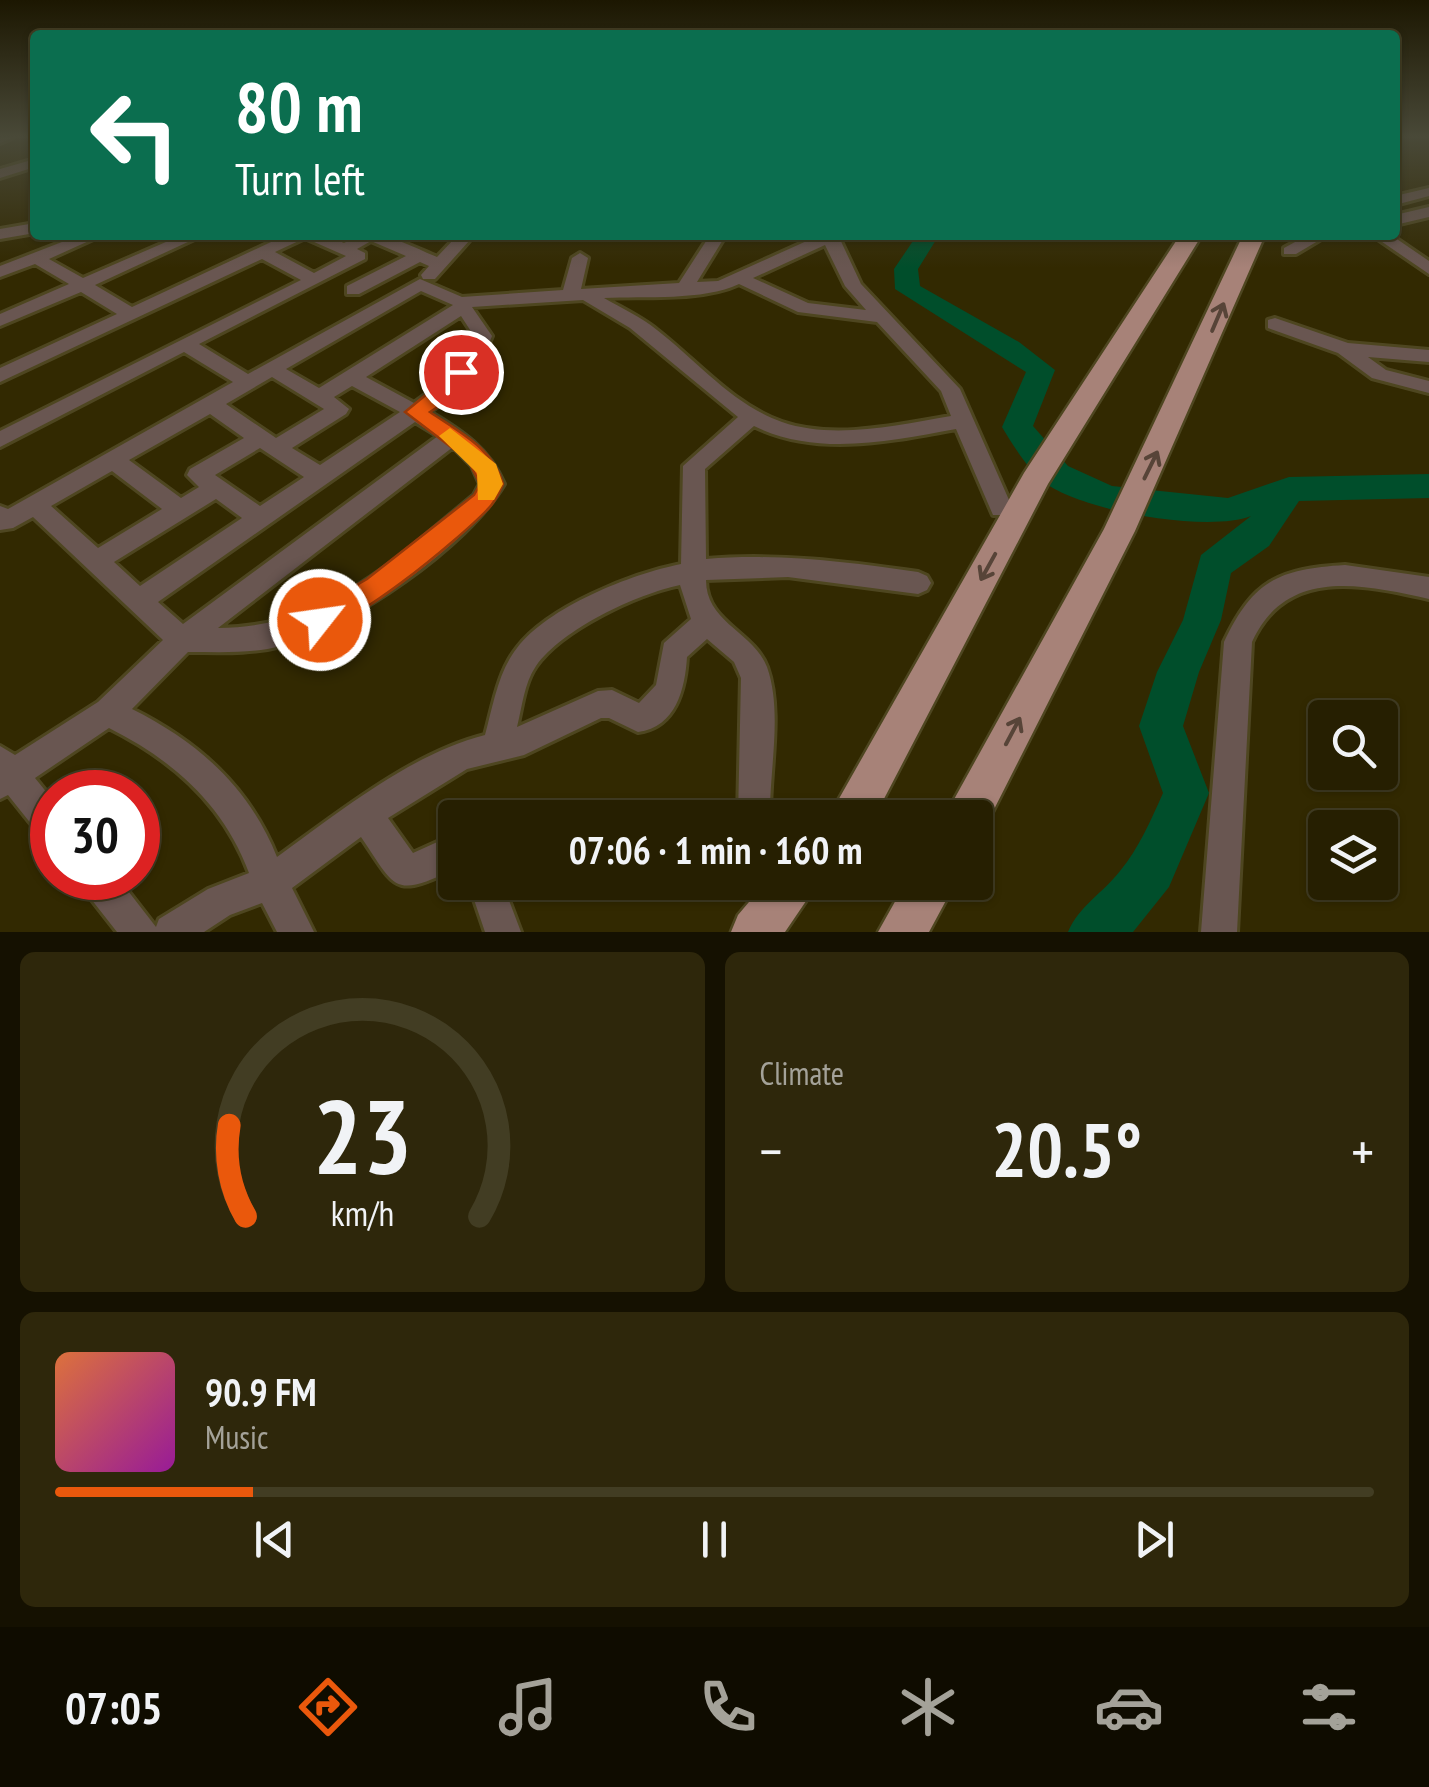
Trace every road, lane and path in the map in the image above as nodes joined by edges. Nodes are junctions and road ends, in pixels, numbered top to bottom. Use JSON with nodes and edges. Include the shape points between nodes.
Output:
{"nodes":[{"id":1,"x":1429,"y":192,"type":"edge"},
{"id":2,"x":1400,"y":200,"type":"edge"},
{"id":3,"x":1429,"y":212,"type":"edge"},
{"id":4,"x":1400,"y":219,"type":"edge"},
{"id":5,"x":30,"y":229,"type":"edge"},
{"id":6,"x":0,"y":234,"type":"edge"},
{"id":7,"x":81,"y":240,"type":"edge"},
{"id":8,"x":184,"y":240,"type":"edge"},
{"id":9,"x":288,"y":240,"type":"edge"},
{"id":10,"x":322,"y":240,"type":"edge"},
{"id":11,"x":371,"y":240,"type":"edge"},
{"id":12,"x":382,"y":240,"type":"edge"},
{"id":13,"x":458,"y":240,"type":"edge"},
{"id":14,"x":717,"y":240,"type":"edge"},
{"id":15,"x":820,"y":240,"type":"edge"},
{"id":16,"x":832,"y":240,"type":"edge"},
{"id":17,"x":1188,"y":240,"type":"edge"},
{"id":18,"x":1252,"y":240,"type":"edge"},
{"id":19,"x":1311,"y":240,"type":"edge"},
{"id":20,"x":1388,"y":240,"type":"edge"},
{"id":21,"x":1290,"y":251,"type":"dead end"},
{"id":22,"x":262,"y":252,"type":"junction"},
{"id":23,"x":352,"y":253,"type":"junction"},
{"id":24,"x":419,"y":256,"type":"junction"},
{"id":25,"x":36,"y":258,"type":"junction"},
{"id":26,"x":580,"y":258,"type":"dead end"},
{"id":27,"x":439,"y":264,"type":"junction"},
{"id":28,"x":1427,"y":265,"type":"edge"},
{"id":29,"x":0,"y":272,"type":"edge"},
{"id":30,"x":314,"y":280,"type":"junction"},
{"id":31,"x":742,"y":280,"type":"junction"},
{"id":32,"x":420,"y":284,"type":"junction"},
{"id":33,"x":81,"y":285,"type":"junction"},
{"id":34,"x":352,"y":290,"type":"dead end"},
{"id":35,"x":684,"y":290,"type":"junction"},
{"id":36,"x":581,"y":295,"type":"junction"},
{"id":37,"x":462,"y":304,"type":"junction"},
{"id":38,"x":131,"y":314,"type":"junction"},
{"id":39,"x":883,"y":317,"type":"junction"},
{"id":40,"x":0,"y":321,"type":"edge"},
{"id":41,"x":1275,"y":324,"type":"dead end"},
{"id":42,"x":185,"y":344,"type":"junction"},
{"id":43,"x":1346,"y":349,"type":"junction"},
{"id":44,"x":1429,"y":356,"type":"edge"},
{"id":45,"x":272,"y":369,"type":"junction"},
{"id":46,"x":0,"y":376,"type":"edge"},
{"id":47,"x":249,"y":383,"type":"junction"},
{"id":48,"x":361,"y":383,"type":"junction"},
{"id":49,"x":1429,"y":387,"type":"edge"},
{"id":50,"x":320,"y":397,"type":"junction"},
{"id":51,"x":212,"y":404,"type":"junction"},
{"id":52,"x":340,"y":409,"type":"junction"},
{"id":53,"x":416,"y":412,"type":"junction"},
{"id":54,"x":752,"y":417,"type":"junction"},
{"id":55,"x":962,"y":421,"type":"junction"},
{"id":56,"x":452,"y":437,"type":"junction"},
{"id":57,"x":0,"y":440,"type":"edge"},
{"id":58,"x":268,"y":443,"type":"junction"},
{"id":59,"x":112,"y":459,"type":"junction"},
{"id":60,"x":320,"y":476,"type":"junction"},
{"id":61,"x":207,"y":482,"type":"junction"},
{"id":62,"x":171,"y":503,"type":"junction"},
{"id":63,"x":34,"y":504,"type":"junction"},
{"id":64,"x":1000,"y":509,"type":"dead end"},
{"id":65,"x":260,"y":518,"type":"junction"},
{"id":66,"x":1,"y":520,"type":"edge"},
{"id":67,"x":96,"y":561,"type":"junction"},
{"id":68,"x":693,"y":568,"type":"junction"},
{"id":69,"x":918,"y":584,"type":"dead end"},
{"id":70,"x":1429,"y":588,"type":"edge"},
{"id":71,"x":140,"y":601,"type":"junction"},
{"id":72,"x":706,"y":622,"type":"junction"},
{"id":73,"x":182,"y":640,"type":"junction"},
{"id":74,"x":108,"y":712,"type":"junction"},
{"id":75,"x":498,"y":744,"type":"junction"},
{"id":76,"x":4,"y":772,"type":"edge"},
{"id":77,"x":30,"y":800,"type":"edge"},
{"id":78,"x":753,"y":800,"type":"edge"},
{"id":79,"x":860,"y":800,"type":"edge"},
{"id":80,"x":977,"y":800,"type":"edge"},
{"id":81,"x":366,"y":814,"type":"junction"},
{"id":82,"x":438,"y":859,"type":"edge"},
{"id":83,"x":270,"y":884,"type":"junction"},
{"id":84,"x":114,"y":900,"type":"edge"},
{"id":85,"x":491,"y":900,"type":"edge"},
{"id":86,"x":781,"y":900,"type":"edge"},
{"id":87,"x":922,"y":900,"type":"edge"},
{"id":88,"x":140,"y":932,"type":"edge"},
{"id":89,"x":172,"y":932,"type":"edge"},
{"id":90,"x":296,"y":932,"type":"edge"},
{"id":91,"x":503,"y":932,"type":"edge"},
{"id":92,"x":755,"y":932,"type":"edge"},
{"id":93,"x":902,"y":932,"type":"edge"},
{"id":94,"x":1219,"y":932,"type":"edge"}],
"edges":[{"from":1,"to":2,"type":"street"},
{"from":3,"to":4,"type":"street"},
{"from":5,"to":6,"type":"street"},
{"from":7,"to":25,"type":"street"},
{"from":8,"to":33,"type":"street"},
{"from":9,"to":22,"type":"street"},
{"from":10,"to":23,"type":"street"},
{"from":11,"to":23,"type":"street"},
{"from":12,"to":24,"type":"street"},
{"from":13,"to":27,"type":"street"},
{"from":14,"to":35,"type":"street"},
{"from":15,"to":31,"type":"street"},
{"from":16,"to":39,"type":"street","via":[[854,286]]},
{"from":17,"to":79,"type":"main road","one_way":true,"via":[[1035,481]]},
{"from":80,"to":18,"type":"main road","one_way":true,"via":[[1119,531]]},
{"from":19,"to":21,"type":"street"},
{"from":20,"to":28,"type":"street"},
{"from":22,"to":30,"type":"street"},
{"from":22,"to":38,"type":"street"},
{"from":23,"to":30,"type":"street"},
{"from":24,"to":27,"type":"street"},
{"from":24,"to":34,"type":"street"},
{"from":25,"to":29,"type":"street"},
{"from":25,"to":33,"type":"street"},
{"from":26,"to":36,"type":"street"},
{"from":27,"to":32,"type":"street"},
{"from":30,"to":42,"type":"street"},
{"from":31,"to":35,"type":"street"},
{"from":31,"to":39,"type":"street","via":[[804,308]]},
{"from":32,"to":37,"type":"street"},
{"from":32,"to":45,"type":"street"},
{"from":33,"to":38,"type":"street"},
{"from":33,"to":40,"type":"street"},
{"from":35,"to":36,"type":"street"},
{"from":36,"to":37,"type":"street"},
{"from":36,"to":54,"type":"street","via":[[635,322]]},
{"from":37,"to":48,"type":"street"},
{"from":37,"to":53,"type":"street","via":[[483,336],[478,350],[444,393]]},
{"from":38,"to":46,"type":"street"},
{"from":39,"to":55,"type":"street","via":[[950,389]]},
{"from":41,"to":43,"type":"street"},
{"from":42,"to":47,"type":"street"},
{"from":42,"to":57,"type":"street"},
{"from":43,"to":44,"type":"street"},
{"from":43,"to":49,"type":"street","via":[[1379,374]]},
{"from":45,"to":47,"type":"street"},
{"from":45,"to":50,"type":"street"},
{"from":47,"to":51,"type":"street"},
{"from":48,"to":50,"type":"street"},
{"from":48,"to":52,"type":"street"},
{"from":48,"to":53,"type":"street"},
{"from":50,"to":52,"type":"street"},
{"from":51,"to":58,"type":"street"},
{"from":51,"to":59,"type":"street"},
{"from":52,"to":58,"type":"street"},
{"from":53,"to":56,"type":"street"},
{"from":53,"to":60,"type":"street"},
{"from":54,"to":55,"type":"street","via":[[818,434]]},
{"from":54,"to":68,"type":"street","via":[[694,466]]},
{"from":55,"to":64,"type":"street"},
{"from":56,"to":73,"type":"street"},
{"from":56,"to":73,"type":"street","via":[[476,455],[492,484],[482,502],[376,587],[283,634]]},
{"from":58,"to":60,"type":"street"},
{"from":58,"to":61,"type":"street"},
{"from":59,"to":62,"type":"street"},
{"from":59,"to":63,"type":"street"},
{"from":60,"to":65,"type":"street"},
{"from":61,"to":62,"type":"street"},
{"from":61,"to":65,"type":"street"},
{"from":62,"to":67,"type":"street"},
{"from":63,"to":66,"type":"street"},
{"from":63,"to":67,"type":"street"},
{"from":65,"to":71,"type":"street"},
{"from":67,"to":71,"type":"street"},
{"from":68,"to":69,"type":"street","via":[[769,564]]},
{"from":68,"to":72,"type":"street"},
{"from":68,"to":75,"type":"street","via":[[622,590],[550,635],[526,658]]},
{"from":70,"to":94,"type":"street","via":[[1324,575],[1288,582],[1244,622]]},
{"from":71,"to":73,"type":"street"},
{"from":72,"to":75,"type":"street","via":[[674,652],[670,691],[646,718],[612,704],[598,706],[524,740]]},
{"from":72,"to":78,"type":"street","via":[[752,664],[759,692]]},
{"from":73,"to":74,"type":"street"},
{"from":74,"to":76,"type":"street"},
{"from":74,"to":83,"type":"street","via":[[157,736],[201,769],[240,813]]},
{"from":75,"to":81,"type":"street","via":[[460,756]]},
{"from":76,"to":77,"type":"street"},
{"from":81,"to":82,"type":"street","via":[[404,870]]},
{"from":81,"to":83,"type":"street"},
{"from":83,"to":89,"type":"street","via":[[220,900]]},
{"from":83,"to":90,"type":"street"},
{"from":84,"to":88,"type":"street"},
{"from":85,"to":91,"type":"street"},
{"from":86,"to":92,"type":"main road"},
{"from":87,"to":93,"type":"main road"}]}
